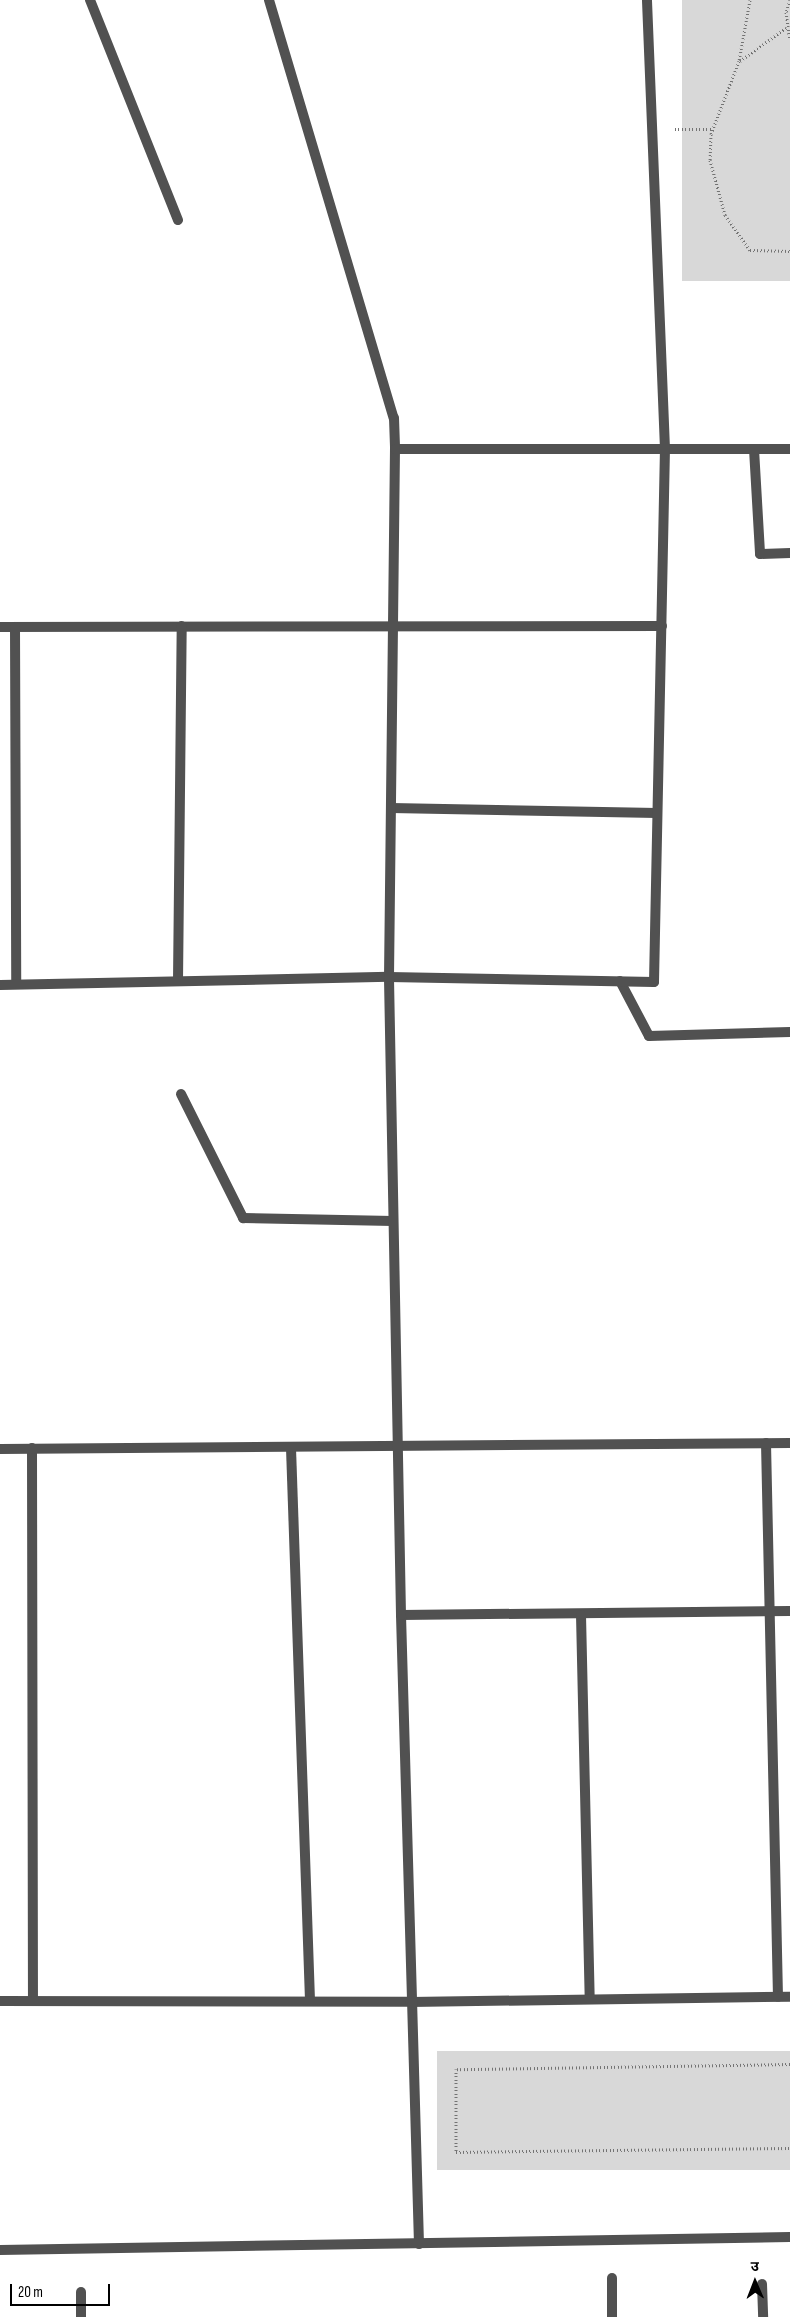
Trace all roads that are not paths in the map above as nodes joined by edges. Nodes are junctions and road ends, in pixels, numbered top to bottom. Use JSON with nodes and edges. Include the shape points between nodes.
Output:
{"nodes":[{"id":1,"x":90,"y":0,"type":"edge"},
{"id":2,"x":269,"y":0,"type":"edge"},
{"id":3,"x":647,"y":0,"type":"edge"},
{"id":4,"x":178,"y":220,"type":"dead end"},
{"id":5,"x":665,"y":448,"type":"junction"},
{"id":6,"x":394,"y":449,"type":"junction"},
{"id":7,"x":754,"y":449,"type":"junction"},
{"id":8,"x":790,"y":449,"type":"edge"},
{"id":9,"x":790,"y":553,"type":"edge"},
{"id":10,"x":182,"y":626,"type":"junction"},
{"id":11,"x":662,"y":626,"type":"junction"},
{"id":12,"x":0,"y":627,"type":"edge"},
{"id":13,"x":15,"y":627,"type":"junction"},
{"id":14,"x":393,"y":627,"type":"junction"},
{"id":15,"x":391,"y":808,"type":"junction"},
{"id":16,"x":657,"y":813,"type":"junction"},
{"id":17,"x":389,"y":977,"type":"junction"},
{"id":18,"x":620,"y":980,"type":"junction"},
{"id":19,"x":178,"y":981,"type":"junction"},
{"id":20,"x":0,"y":984,"type":"edge"},
{"id":21,"x":16,"y":984,"type":"junction"},
{"id":22,"x":790,"y":1032,"type":"edge"},
{"id":23,"x":181,"y":1094,"type":"dead end"},
{"id":24,"x":393,"y":1221,"type":"junction"},
{"id":25,"x":766,"y":1443,"type":"junction"},
{"id":26,"x":790,"y":1443,"type":"edge"},
{"id":27,"x":32,"y":1448,"type":"junction"},
{"id":28,"x":291,"y":1448,"type":"junction"},
{"id":29,"x":397,"y":1448,"type":"junction"},
{"id":30,"x":0,"y":1449,"type":"edge"},
{"id":31,"x":770,"y":1611,"type":"junction"},
{"id":32,"x":790,"y":1611,"type":"edge"},
{"id":33,"x":400,"y":1615,"type":"junction"},
{"id":34,"x":581,"y":1615,"type":"junction"},
{"id":35,"x":778,"y":1997,"type":"junction"},
{"id":36,"x":790,"y":1997,"type":"edge"},
{"id":37,"x":590,"y":1999,"type":"junction"},
{"id":38,"x":0,"y":2001,"type":"edge"},
{"id":39,"x":33,"y":2001,"type":"junction"},
{"id":40,"x":310,"y":2001,"type":"junction"},
{"id":41,"x":410,"y":2002,"type":"junction"},
{"id":42,"x":790,"y":2237,"type":"edge"},
{"id":43,"x":419,"y":2244,"type":"junction"},
{"id":44,"x":0,"y":2250,"type":"edge"},
{"id":45,"x":612,"y":2278,"type":"dead end"},
{"id":46,"x":762,"y":2284,"type":"dead end"},
{"id":47,"x":81,"y":2292,"type":"dead end"},
{"id":48,"x":81,"y":2317,"type":"edge"},
{"id":49,"x":612,"y":2317,"type":"edge"},
{"id":50,"x":763,"y":2317,"type":"edge"}],
"edges":[{"from":1,"to":4,"type":"street"},
{"from":2,"to":6,"type":"street","via":[[394,418]]},
{"from":3,"to":5,"type":"street"},
{"from":5,"to":6,"type":"street"},
{"from":5,"to":7,"type":"street"},
{"from":5,"to":11,"type":"street"},
{"from":6,"to":14,"type":"street"},
{"from":7,"to":8,"type":"street"},
{"from":7,"to":9,"type":"street","via":[[760,554]]},
{"from":10,"to":13,"type":"street"},
{"from":10,"to":14,"type":"street"},
{"from":10,"to":19,"type":"street"},
{"from":11,"to":14,"type":"street"},
{"from":11,"to":16,"type":"street"},
{"from":12,"to":13,"type":"street"},
{"from":13,"to":21,"type":"street"},
{"from":14,"to":15,"type":"street"},
{"from":15,"to":16,"type":"street"},
{"from":15,"to":17,"type":"street"},
{"from":16,"to":18,"type":"street","via":[[654,982]]},
{"from":17,"to":18,"type":"street"},
{"from":17,"to":19,"type":"street"},
{"from":17,"to":24,"type":"street"},
{"from":18,"to":22,"type":"street","via":[[649,1036]]},
{"from":19,"to":21,"type":"street"},
{"from":20,"to":21,"type":"street"},
{"from":23,"to":24,"type":"street","via":[[243,1218]]},
{"from":24,"to":29,"type":"street"},
{"from":25,"to":26,"type":"street"},
{"from":25,"to":29,"type":"street"},
{"from":25,"to":31,"type":"street"},
{"from":27,"to":28,"type":"street"},
{"from":27,"to":30,"type":"street"},
{"from":27,"to":39,"type":"street"},
{"from":28,"to":29,"type":"street"},
{"from":28,"to":40,"type":"street"},
{"from":29,"to":33,"type":"street"},
{"from":31,"to":32,"type":"street"},
{"from":31,"to":34,"type":"street"},
{"from":31,"to":35,"type":"street"},
{"from":33,"to":34,"type":"street"},
{"from":33,"to":41,"type":"street"},
{"from":34,"to":37,"type":"street"},
{"from":35,"to":36,"type":"street"},
{"from":35,"to":37,"type":"street"},
{"from":37,"to":41,"type":"street"},
{"from":38,"to":39,"type":"street"},
{"from":39,"to":40,"type":"street"},
{"from":40,"to":41,"type":"street"},
{"from":41,"to":43,"type":"street"},
{"from":42,"to":43,"type":"street"},
{"from":43,"to":44,"type":"street"},
{"from":45,"to":49,"type":"street"},
{"from":46,"to":50,"type":"street"},
{"from":47,"to":48,"type":"street"}]}
